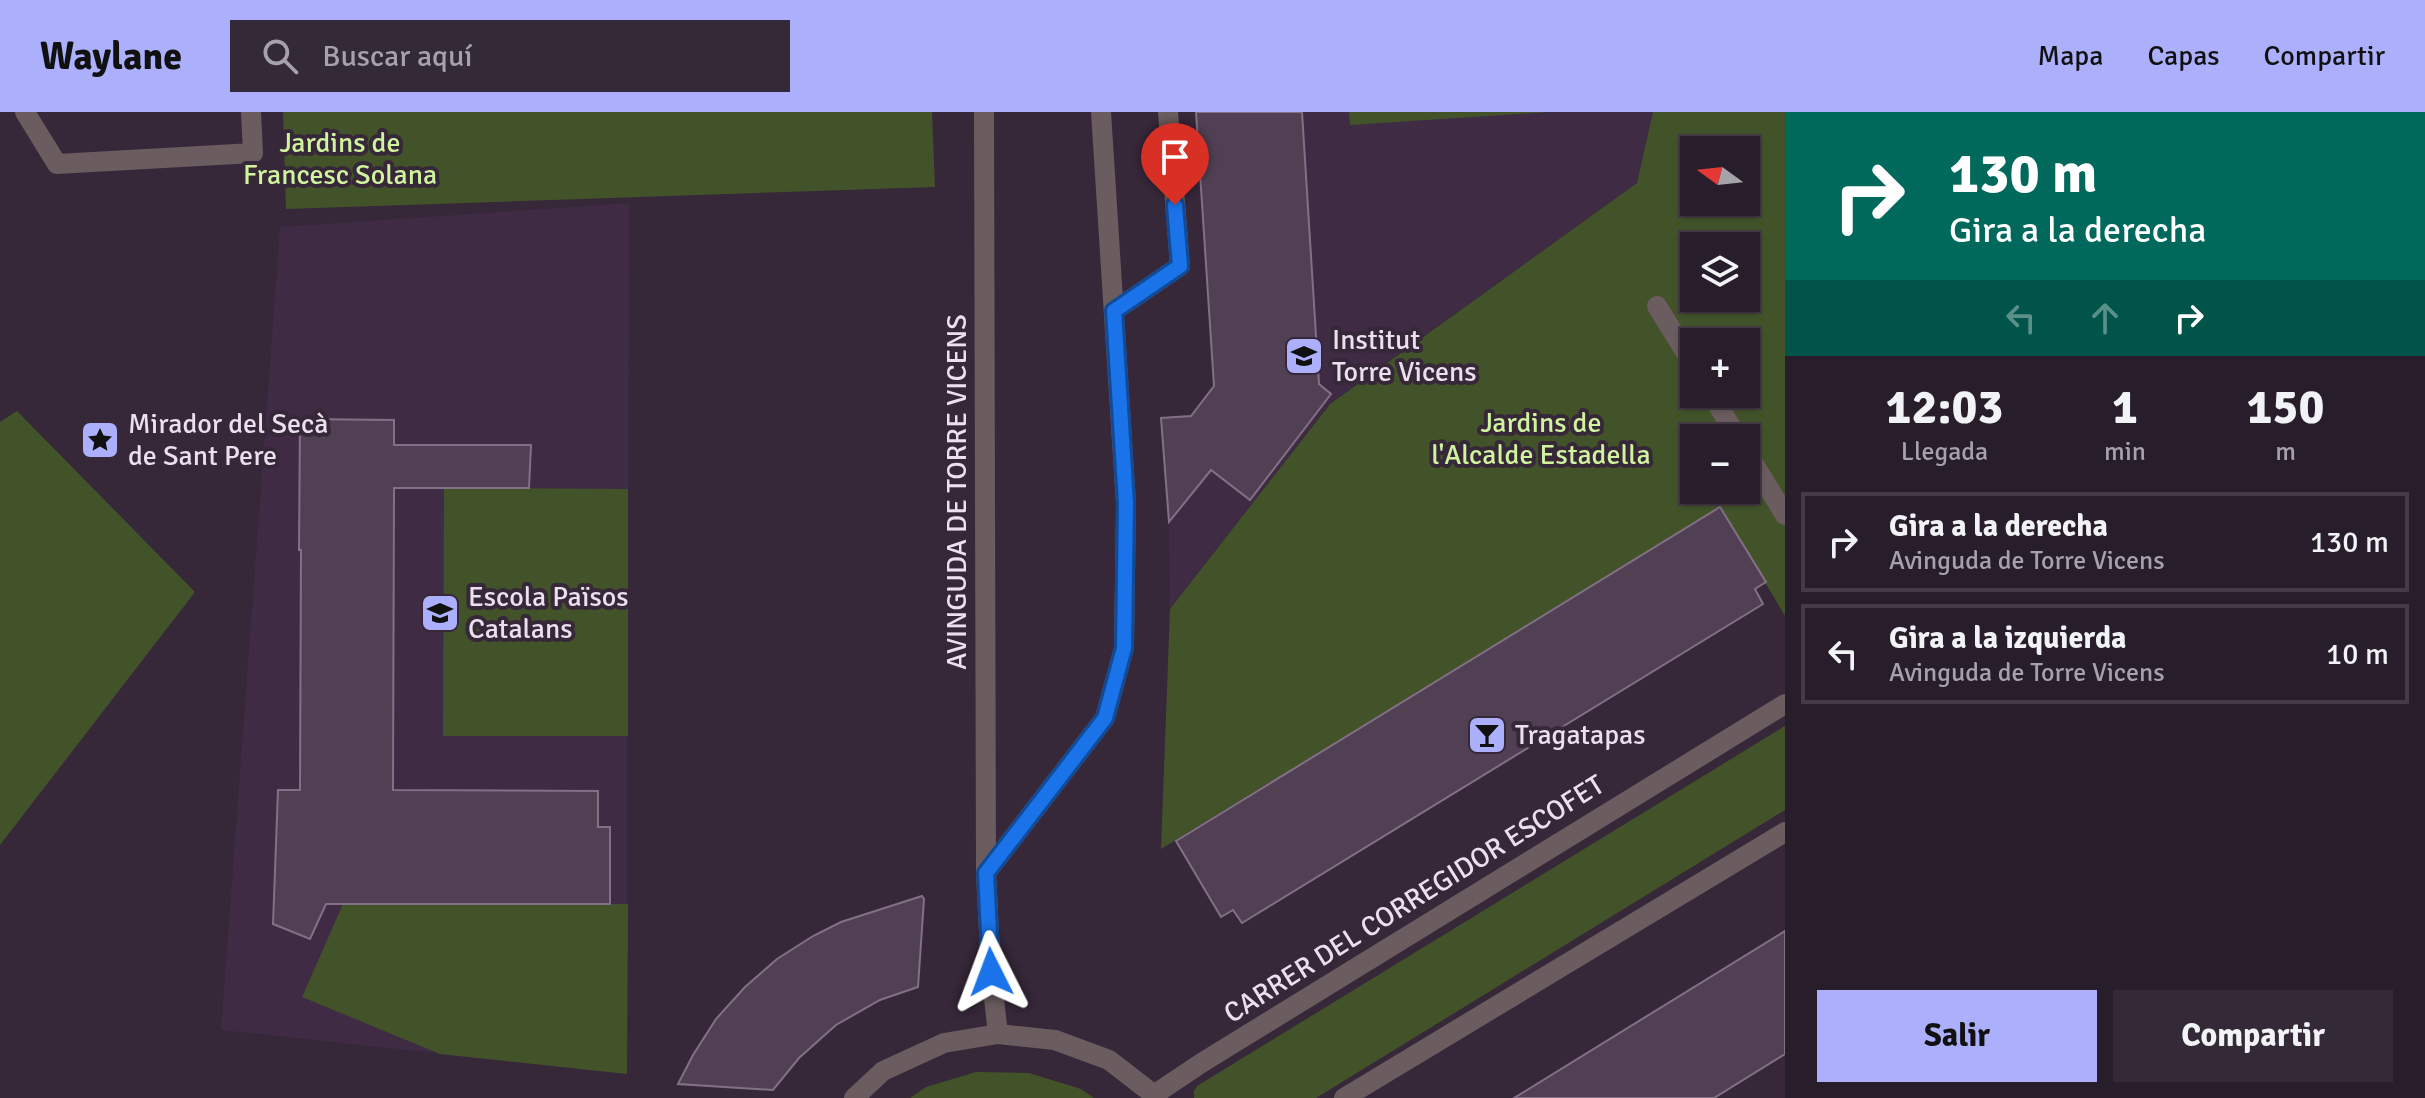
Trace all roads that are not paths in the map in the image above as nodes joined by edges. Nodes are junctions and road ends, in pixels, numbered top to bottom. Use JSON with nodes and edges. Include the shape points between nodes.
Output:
{"nodes":[{"id":1,"x":25,"y":112,"type":"edge"},
{"id":2,"x":251,"y":112,"type":"edge"},
{"id":3,"x":984,"y":112,"type":"edge"},
{"id":4,"x":1101,"y":112,"type":"edge"},
{"id":5,"x":1168,"y":112,"type":"edge"},
{"id":6,"x":1657,"y":306,"type":"dead end"},
{"id":7,"x":1114,"y":311,"type":"junction"},
{"id":8,"x":1680,"y":343,"type":"edge"},
{"id":9,"x":1760,"y":474,"type":"edge"},
{"id":10,"x":1785,"y":515,"type":"edge"},
{"id":11,"x":1785,"y":704,"type":"edge"},
{"id":12,"x":1785,"y":832,"type":"edge"},
{"id":13,"x":986,"y":873,"type":"junction"},
{"id":14,"x":998,"y":1034,"type":"junction"},
{"id":15,"x":1156,"y":1096,"type":"edge"},
{"id":16,"x":854,"y":1098,"type":"edge"},
{"id":17,"x":1344,"y":1098,"type":"edge"}],
"edges":[{"from":1,"to":2,"type":"street","via":[[57,164],[253,153]]},
{"from":3,"to":13,"type":"street","name":"AVINGUDA DE TORRE VICENS"},
{"from":4,"to":7,"type":"street"},
{"from":5,"to":7,"type":"street","via":[[1180,266]]},
{"from":6,"to":8,"type":"street"},
{"from":7,"to":13,"type":"street","via":[[1126,503],[1124,648],[1105,718]]},
{"from":9,"to":10,"type":"street"},
{"from":11,"to":15,"type":"street","name":"CARRER DEL CORREGIDOR ESCOFET","via":[[1243,1037]]},
{"from":12,"to":17,"type":"street"},
{"from":13,"to":14,"type":"street","name":"AVINGUDA DE TORRE VICENS"},
{"from":14,"to":15,"type":"street","via":[[1055,1040],[1109,1060]]},
{"from":14,"to":16,"type":"street","via":[[944,1043],[883,1071]]}]}
